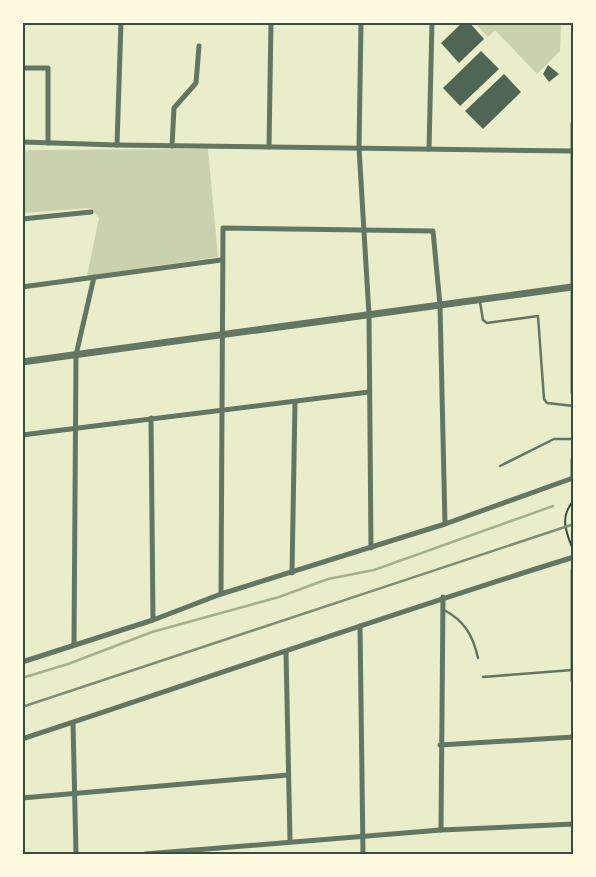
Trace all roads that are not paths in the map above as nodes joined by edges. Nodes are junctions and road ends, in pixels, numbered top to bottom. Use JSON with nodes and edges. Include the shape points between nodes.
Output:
{"nodes":[{"id":1,"x":121,"y":22,"type":"edge"},
{"id":2,"x":271,"y":22,"type":"edge"},
{"id":3,"x":361,"y":22,"type":"edge"},
{"id":4,"x":432,"y":22,"type":"edge"},
{"id":5,"x":199,"y":46,"type":"dead end"},
{"id":6,"x":22,"y":68,"type":"edge"},
{"id":7,"x":574,"y":124,"type":"edge"},
{"id":8,"x":22,"y":142,"type":"edge"},
{"id":9,"x":48,"y":143,"type":"junction"},
{"id":10,"x":117,"y":145,"type":"junction"},
{"id":11,"x":172,"y":146,"type":"junction"},
{"id":12,"x":269,"y":147,"type":"junction"},
{"id":13,"x":359,"y":148,"type":"junction"},
{"id":14,"x":429,"y":149,"type":"junction"},
{"id":15,"x":573,"y":151,"type":"edge"},
{"id":16,"x":91,"y":212,"type":"dead end"},
{"id":17,"x":22,"y":219,"type":"edge"},
{"id":18,"x":363,"y":230,"type":"junction"},
{"id":19,"x":221,"y":260,"type":"junction"},
{"id":20,"x":94,"y":277,"type":"junction"},
{"id":21,"x":22,"y":288,"type":"edge"},
{"id":22,"x":572,"y":288,"type":"junction"},
{"id":23,"x":480,"y":300,"type":"junction"},
{"id":24,"x":440,"y":306,"type":"junction"},
{"id":25,"x":369,"y":315,"type":"junction"},
{"id":26,"x":222,"y":335,"type":"junction"},
{"id":27,"x":76,"y":355,"type":"junction"},
{"id":28,"x":22,"y":362,"type":"edge"},
{"id":29,"x":369,"y":392,"type":"junction"},
{"id":30,"x":574,"y":392,"type":"edge"},
{"id":31,"x":295,"y":402,"type":"junction"},
{"id":32,"x":574,"y":406,"type":"edge"},
{"id":33,"x":220,"y":410,"type":"junction"},
{"id":34,"x":151,"y":418,"type":"junction"},
{"id":35,"x":76,"y":428,"type":"junction"},
{"id":36,"x":22,"y":435,"type":"edge"},
{"id":37,"x":574,"y":440,"type":"edge"},
{"id":38,"x":574,"y":460,"type":"edge"},
{"id":39,"x":500,"y":466,"type":"dead end"},
{"id":40,"x":573,"y":479,"type":"edge"},
{"id":41,"x":445,"y":524,"type":"junction"},
{"id":42,"x":371,"y":548,"type":"junction"},
{"id":43,"x":574,"y":557,"type":"edge"},
{"id":44,"x":574,"y":570,"type":"edge"},
{"id":45,"x":292,"y":572,"type":"junction"},
{"id":46,"x":221,"y":594,"type":"junction"},
{"id":47,"x":443,"y":597,"type":"junction"},
{"id":48,"x":442,"y":610,"type":"junction"},
{"id":49,"x":153,"y":620,"type":"junction"},
{"id":50,"x":360,"y":626,"type":"junction"},
{"id":51,"x":74,"y":645,"type":"junction"},
{"id":52,"x":286,"y":652,"type":"junction"},
{"id":53,"x":478,"y":658,"type":"dead end"},
{"id":54,"x":22,"y":662,"type":"edge"},
{"id":55,"x":573,"y":670,"type":"edge"},
{"id":56,"x":483,"y":677,"type":"dead end"},
{"id":57,"x":574,"y":680,"type":"edge"},
{"id":58,"x":73,"y":722,"type":"junction"},
{"id":59,"x":574,"y":737,"type":"edge"},
{"id":60,"x":22,"y":739,"type":"edge"},
{"id":61,"x":440,"y":745,"type":"junction"},
{"id":62,"x":288,"y":775,"type":"junction"},
{"id":63,"x":76,"y":794,"type":"junction"},
{"id":64,"x":22,"y":798,"type":"edge"},
{"id":65,"x":574,"y":824,"type":"edge"},
{"id":66,"x":441,"y":830,"type":"junction"},
{"id":67,"x":362,"y":836,"type":"junction"},
{"id":68,"x":290,"y":841,"type":"junction"},
{"id":69,"x":76,"y":854,"type":"edge"},
{"id":70,"x":145,"y":854,"type":"edge"},
{"id":71,"x":363,"y":854,"type":"edge"}],
"edges":[{"from":1,"to":10,"type":"street"},
{"from":2,"to":12,"type":"street"},
{"from":3,"to":13,"type":"street"},
{"from":4,"to":14,"type":"street"},
{"from":5,"to":11,"type":"street","via":[[196,83],[174,108]]},
{"from":6,"to":9,"type":"street","via":[[48,68]]},
{"from":7,"to":15,"type":"street"},
{"from":8,"to":9,"type":"street"},
{"from":9,"to":10,"type":"street"},
{"from":10,"to":11,"type":"street"},
{"from":11,"to":12,"type":"street"},
{"from":12,"to":13,"type":"street"},
{"from":13,"to":14,"type":"street"},
{"from":13,"to":18,"type":"street"},
{"from":14,"to":15,"type":"street"},
{"from":15,"to":22,"type":"street"},
{"from":16,"to":17,"type":"street"},
{"from":18,"to":19,"type":"street","via":[[222,228]]},
{"from":18,"to":24,"type":"street","via":[[433,231]]},
{"from":18,"to":25,"type":"street"},
{"from":19,"to":20,"type":"street"},
{"from":19,"to":26,"type":"street"},
{"from":20,"to":21,"type":"street"},
{"from":20,"to":27,"type":"street"},
{"from":22,"to":23,"type":"street"},
{"from":22,"to":30,"type":"street"},
{"from":23,"to":24,"type":"street"},
{"from":23,"to":32,"type":"lane","via":[[483,320],[487,323],[538,316],[544,400],[554,405]]},
{"from":24,"to":25,"type":"street"},
{"from":24,"to":41,"type":"street"},
{"from":25,"to":26,"type":"street"},
{"from":25,"to":29,"type":"street"},
{"from":26,"to":27,"type":"street"},
{"from":26,"to":33,"type":"street"},
{"from":27,"to":28,"type":"street"},
{"from":27,"to":35,"type":"street"},
{"from":29,"to":31,"type":"street"},
{"from":29,"to":42,"type":"street"},
{"from":31,"to":33,"type":"street"},
{"from":31,"to":45,"type":"street"},
{"from":33,"to":34,"type":"street"},
{"from":33,"to":46,"type":"street"},
{"from":34,"to":35,"type":"street"},
{"from":34,"to":49,"type":"street"},
{"from":35,"to":36,"type":"street"},
{"from":35,"to":51,"type":"street"},
{"from":37,"to":39,"type":"lane","via":[[554,440]]},
{"from":38,"to":40,"type":"street"},
{"from":40,"to":41,"type":"street"},
{"from":41,"to":42,"type":"street"},
{"from":42,"to":45,"type":"street"},
{"from":43,"to":47,"type":"street"},
{"from":44,"to":55,"type":"street"},
{"from":45,"to":46,"type":"street"},
{"from":46,"to":49,"type":"street"},
{"from":47,"to":48,"type":"street"},
{"from":47,"to":50,"type":"street"},
{"from":48,"to":53,"type":"lane","via":[[456,616],[465,625],[474,641]]},
{"from":48,"to":61,"type":"street"},
{"from":49,"to":51,"type":"street"},
{"from":50,"to":52,"type":"street"},
{"from":50,"to":67,"type":"street"},
{"from":51,"to":54,"type":"street"},
{"from":52,"to":58,"type":"street"},
{"from":52,"to":62,"type":"street"},
{"from":55,"to":56,"type":"lane"},
{"from":55,"to":57,"type":"street"},
{"from":58,"to":60,"type":"street"},
{"from":58,"to":63,"type":"street"},
{"from":59,"to":61,"type":"street"},
{"from":61,"to":66,"type":"street"},
{"from":62,"to":63,"type":"street"},
{"from":62,"to":68,"type":"street"},
{"from":63,"to":64,"type":"street"},
{"from":63,"to":69,"type":"street"},
{"from":65,"to":66,"type":"street"},
{"from":66,"to":67,"type":"street"},
{"from":67,"to":68,"type":"street"},
{"from":67,"to":71,"type":"street"},
{"from":68,"to":70,"type":"street"}]}
